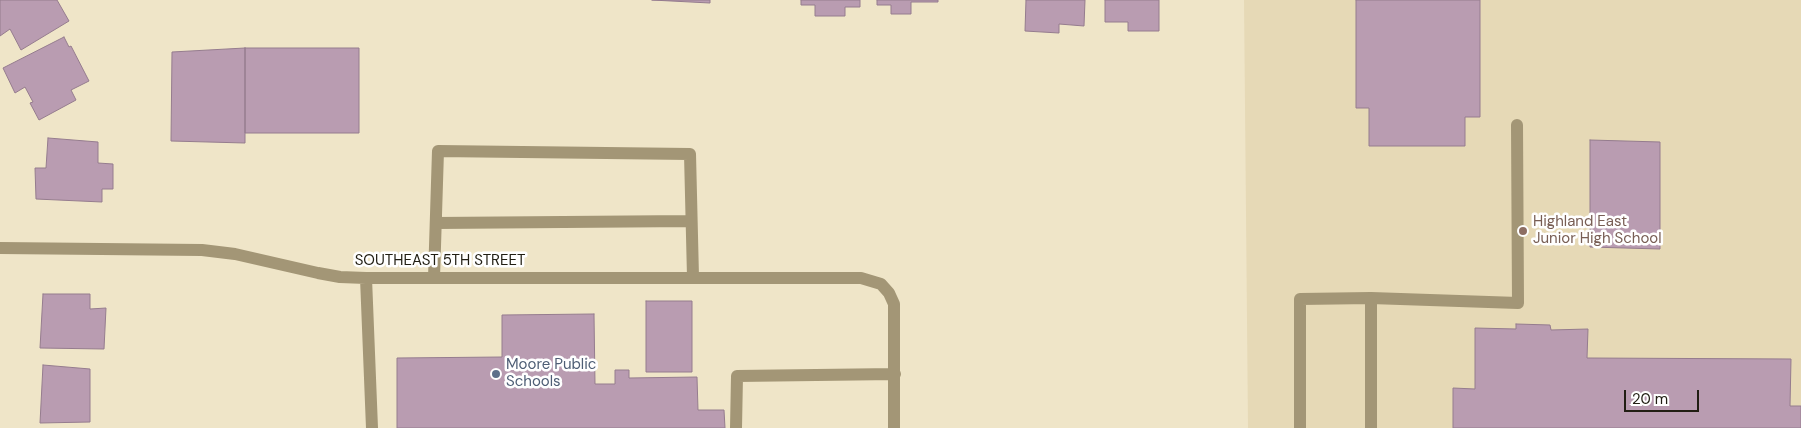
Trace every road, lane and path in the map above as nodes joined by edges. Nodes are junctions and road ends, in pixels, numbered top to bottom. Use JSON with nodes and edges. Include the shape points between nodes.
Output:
{"nodes":[{"id":1,"x":1517,"y":126,"type":"dead end"},
{"id":2,"x":691,"y":221,"type":"junction"},
{"id":3,"x":436,"y":223,"type":"junction"},
{"id":4,"x":0,"y":248,"type":"edge"},
{"id":5,"x":693,"y":277,"type":"junction"},
{"id":6,"x":366,"y":278,"type":"junction"},
{"id":7,"x":434,"y":278,"type":"junction"},
{"id":8,"x":1371,"y":298,"type":"junction"},
{"id":9,"x":895,"y":374,"type":"junction"},
{"id":10,"x":372,"y":428,"type":"edge"},
{"id":11,"x":736,"y":428,"type":"edge"},
{"id":12,"x":894,"y":428,"type":"edge"},
{"id":13,"x":1300,"y":428,"type":"edge"},
{"id":14,"x":1371,"y":428,"type":"edge"}],
"edges":[{"from":1,"to":8,"type":"street","via":[[1518,303]]},
{"from":2,"to":3,"type":"street"},
{"from":2,"to":3,"type":"street","via":[[690,154],[438,151]]},
{"from":2,"to":5,"type":"street"},
{"from":3,"to":7,"type":"street"},
{"from":4,"to":6,"type":"street","name":"SOUTHEAST 5TH STREET","via":[[202,250],[340,277]]},
{"from":5,"to":7,"type":"street","name":"SOUTHEAST 5TH STREET"},
{"from":5,"to":9,"type":"street","name":"SOUTHEAST 5TH STREET","via":[[861,278],[881,284],[894,304]]},
{"from":6,"to":7,"type":"street","name":"SOUTHEAST 5TH STREET"},
{"from":6,"to":10,"type":"street"},
{"from":8,"to":13,"type":"street","via":[[1300,299]]},
{"from":8,"to":14,"type":"street"},
{"from":9,"to":11,"type":"street","via":[[737,376]]},
{"from":9,"to":12,"type":"street"}]}
